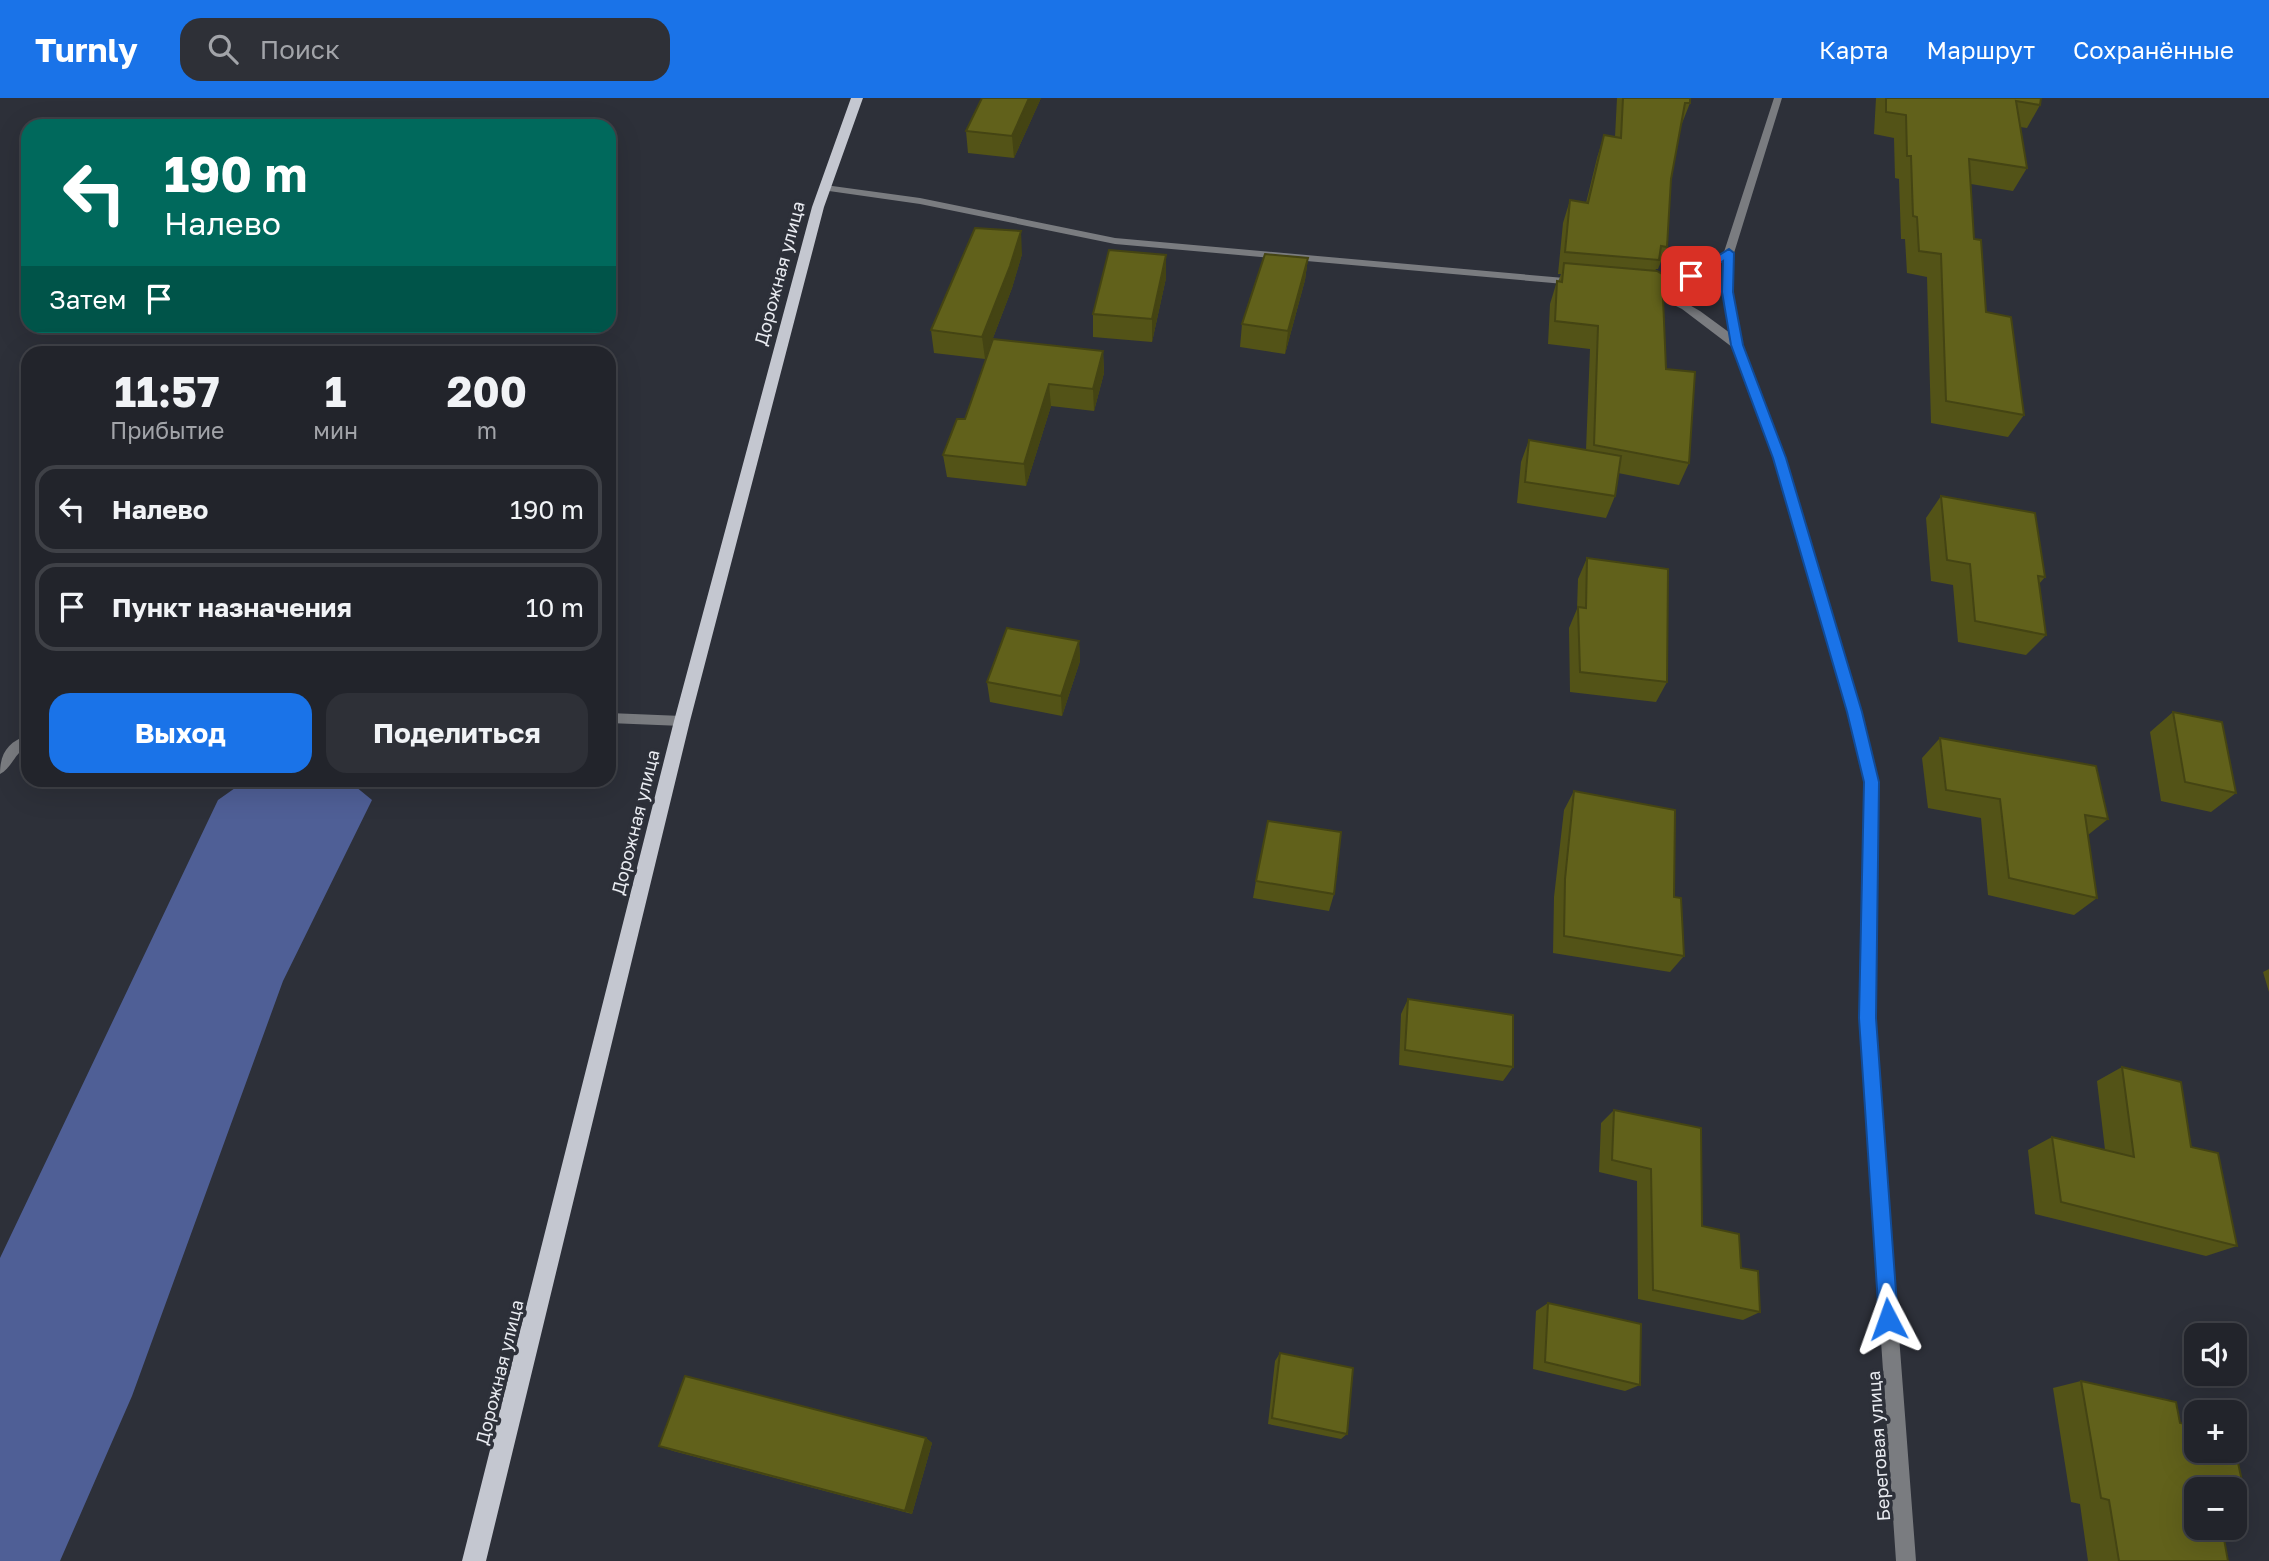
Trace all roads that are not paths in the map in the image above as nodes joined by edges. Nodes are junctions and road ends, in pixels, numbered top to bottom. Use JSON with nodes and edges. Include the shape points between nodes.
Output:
{"nodes":[{"id":1,"x":857,"y":98,"type":"edge"},
{"id":2,"x":1778,"y":98,"type":"edge"},
{"id":3,"x":825,"y":188,"type":"junction"},
{"id":4,"x":1729,"y":253,"type":"junction"},
{"id":5,"x":1582,"y":282,"type":"edge"},
{"id":6,"x":1637,"y":287,"type":"edge"},
{"id":7,"x":1651,"y":288,"type":"junction"},
{"id":8,"x":1737,"y":345,"type":"junction"},
{"id":9,"x":616,"y":718,"type":"edge"},
{"id":10,"x":682,"y":721,"type":"junction"},
{"id":11,"x":21,"y":743,"type":"edge"},
{"id":12,"x":0,"y":768,"type":"edge"},
{"id":13,"x":474,"y":1561,"type":"edge"},
{"id":14,"x":1906,"y":1561,"type":"edge"}],
"edges":[{"from":1,"to":3,"type":"main road","name":"Дорожная улица"},
{"from":2,"to":4,"type":"street","name":"Береговая улица"},
{"from":3,"to":5,"type":"street","via":[[920,201],[1115,241]]},
{"from":3,"to":10,"type":"main road","name":"Дорожная улица"},
{"from":4,"to":7,"type":"street","via":[[1678,282]]},
{"from":4,"to":8,"type":"street","name":"Береговая улица","via":[[1728,292]]},
{"from":6,"to":7,"type":"street"},
{"from":7,"to":8,"type":"street","via":[[1707,318]]},
{"from":8,"to":14,"type":"street","name":"Береговая улица","via":[[1779,458],[1855,712],[1871,782],[1867,1018]]},
{"from":9,"to":10,"type":"street"},
{"from":10,"to":13,"type":"main road","name":"Дорожная улица"},
{"from":11,"to":12,"type":"street"}]}
